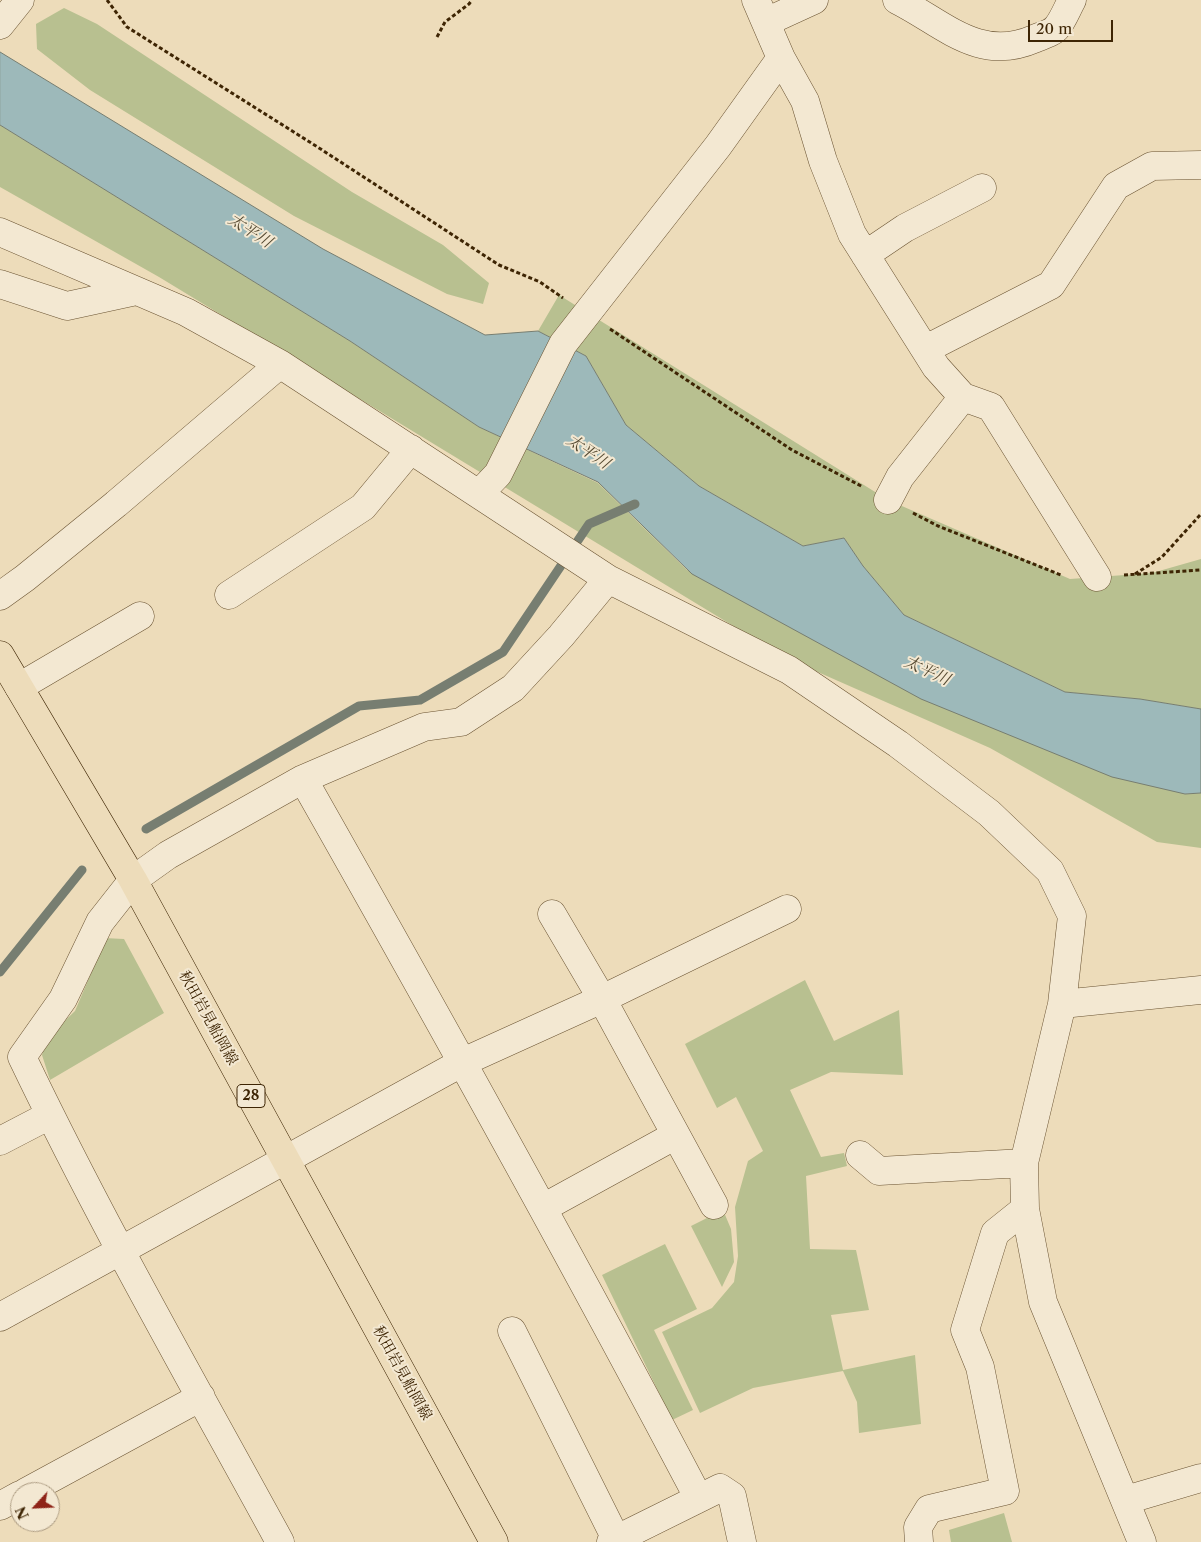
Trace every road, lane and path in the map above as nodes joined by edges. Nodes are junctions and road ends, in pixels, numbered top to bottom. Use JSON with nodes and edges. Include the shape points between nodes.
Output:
{"nodes":[{"id":1,"x":20,"y":0,"type":"edge"},
{"id":2,"x":107,"y":0,"type":"edge"},
{"id":3,"x":472,"y":0,"type":"edge"},
{"id":4,"x":814,"y":0,"type":"edge"},
{"id":5,"x":897,"y":0,"type":"edge"},
{"id":6,"x":1072,"y":0,"type":"edge"},
{"id":7,"x":761,"y":11,"type":"edge"},
{"id":8,"x":0,"y":25,"type":"edge"},
{"id":9,"x":436,"y":37,"type":"dead end"},
{"id":10,"x":781,"y":58,"type":"junction"},
{"id":11,"x":1201,"y":165,"type":"edge"},
{"id":12,"x":982,"y":188,"type":"dead end"},
{"id":13,"x":0,"y":232,"type":"edge"},
{"id":14,"x":865,"y":255,"type":"junction"},
{"id":15,"x":0,"y":284,"type":"edge"},
{"id":16,"x":136,"y":291,"type":"junction"},
{"id":17,"x":587,"y":313,"type":"junction"},
{"id":18,"x":926,"y":350,"type":"junction"},
{"id":19,"x":280,"y":364,"type":"junction"},
{"id":20,"x":963,"y":397,"type":"junction"},
{"id":21,"x":411,"y":449,"type":"junction"},
{"id":22,"x":479,"y":494,"type":"junction"},
{"id":23,"x":888,"y":500,"type":"dead end"},
{"id":24,"x":1201,"y":514,"type":"edge"},
{"id":25,"x":1134,"y":575,"type":"dead end"},
{"id":26,"x":1097,"y":577,"type":"dead end"},
{"id":27,"x":608,"y":580,"type":"junction"},
{"id":28,"x":229,"y":595,"type":"dead end"},
{"id":29,"x":0,"y":596,"type":"edge"},
{"id":30,"x":140,"y":616,"type":"dead end"},
{"id":31,"x":0,"y":656,"type":"edge"},
{"id":32,"x":19,"y":687,"type":"junction"},
{"id":33,"x":303,"y":779,"type":"junction"},
{"id":34,"x":133,"y":880,"type":"junction"},
{"id":35,"x":787,"y":909,"type":"dead end"},
{"id":36,"x":552,"y":914,"type":"dead end"},
{"id":37,"x":1201,"y":990,"type":"edge"},
{"id":38,"x":602,"y":999,"type":"junction"},
{"id":39,"x":1062,"y":1004,"type":"junction"},
{"id":40,"x":463,"y":1062,"type":"junction"},
{"id":41,"x":50,"y":1115,"type":"junction"},
{"id":42,"x":676,"y":1136,"type":"junction"},
{"id":43,"x":0,"y":1141,"type":"edge"},
{"id":44,"x":860,"y":1155,"type":"dead end"},
{"id":45,"x":286,"y":1160,"type":"junction"},
{"id":46,"x":1024,"y":1163,"type":"junction"},
{"id":47,"x":714,"y":1204,"type":"dead end"},
{"id":48,"x":543,"y":1208,"type":"junction"},
{"id":49,"x":1025,"y":1209,"type":"junction"},
{"id":50,"x":121,"y":1251,"type":"junction"},
{"id":51,"x":0,"y":1317,"type":"edge"},
{"id":52,"x":512,"y":1331,"type":"dead end"},
{"id":53,"x":201,"y":1397,"type":"junction"},
{"id":54,"x":1201,"y":1478,"type":"edge"},
{"id":55,"x":44,"y":1482,"type":"edge"},
{"id":56,"x":698,"y":1497,"type":"junction"},
{"id":57,"x":1126,"y":1500,"type":"junction"},
{"id":58,"x":275,"y":1540,"type":"edge"},
{"id":59,"x":613,"y":1541,"type":"edge"},
{"id":60,"x":494,"y":1542,"type":"edge"},
{"id":61,"x":742,"y":1542,"type":"edge"},
{"id":62,"x":919,"y":1542,"type":"edge"},
{"id":63,"x":1142,"y":1542,"type":"edge"}],
"edges":[{"from":1,"to":8,"type":"street"},
{"from":2,"to":17,"type":"path","via":[[126,27],[499,265],[540,282]]},
{"from":3,"to":9,"type":"path","via":[[446,22]]},
{"from":4,"to":7,"type":"street"},
{"from":5,"to":6,"type":"street","via":[[946,30],[994,48],[1019,46],[1057,29]]},
{"from":7,"to":10,"type":"street"},
{"from":10,"to":14,"type":"street","via":[[805,100],[823,161],[852,234]]},
{"from":10,"to":17,"type":"street","via":[[718,146]]},
{"from":11,"to":18,"type":"street","via":[[1152,166],[1116,186],[1051,285]]},
{"from":12,"to":14,"type":"street","via":[[905,228]]},
{"from":13,"to":16,"type":"street"},
{"from":14,"to":18,"type":"street"},
{"from":15,"to":16,"type":"street","via":[[68,306]]},
{"from":16,"to":19,"type":"street","via":[[186,312]]},
{"from":17,"to":22,"type":"street","via":[[564,344],[498,474]]},
{"from":18,"to":20,"type":"street","via":[[936,367]]},
{"from":19,"to":21,"type":"street"},
{"from":19,"to":29,"type":"street","via":[[116,504]]},
{"from":20,"to":23,"type":"street","via":[[900,477]]},
{"from":20,"to":26,"type":"street","via":[[991,407]]},
{"from":21,"to":22,"type":"street"},
{"from":21,"to":28,"type":"street","via":[[363,507]]},
{"from":22,"to":27,"type":"street"},
{"from":24,"to":25,"type":"path","via":[[1162,557]]},
{"from":27,"to":33,"type":"street","via":[[513,688],[461,722],[424,727]]},
{"from":27,"to":39,"type":"street","via":[[789,670],[898,744],[989,813],[1050,871],[1072,916]]},
{"from":30,"to":32,"type":"street"},
{"from":31,"to":32,"type":"main road","name":"秋田岩見船岡線","number":"28"},
{"from":32,"to":34,"type":"main road","name":"秋田岩見船岡線","number":"28"},
{"from":33,"to":34,"type":"street","via":[[168,856]]},
{"from":33,"to":40,"type":"street"},
{"from":34,"to":41,"type":"street","via":[[100,922],[62,999],[22,1057]]},
{"from":34,"to":45,"type":"main road","name":"秋田岩見船岡線","number":"28"},
{"from":35,"to":38,"type":"street"},
{"from":36,"to":38,"type":"street"},
{"from":37,"to":39,"type":"street"},
{"from":38,"to":40,"type":"street"},
{"from":38,"to":42,"type":"street"},
{"from":39,"to":46,"type":"street"},
{"from":40,"to":45,"type":"street"},
{"from":40,"to":48,"type":"street"},
{"from":41,"to":43,"type":"street"},
{"from":41,"to":50,"type":"street"},
{"from":42,"to":47,"type":"street"},
{"from":42,"to":48,"type":"street"},
{"from":44,"to":46,"type":"street","via":[[879,1171]]},
{"from":45,"to":50,"type":"street"},
{"from":45,"to":60,"type":"main road","name":"秋田岩見船岡線","number":"28"},
{"from":46,"to":49,"type":"street"},
{"from":48,"to":56,"type":"street"},
{"from":49,"to":57,"type":"street","via":[[1043,1302]]},
{"from":49,"to":62,"type":"street","via":[[995,1232],[965,1330],[980,1367],[1006,1491],[929,1509],[918,1527]]},
{"from":50,"to":51,"type":"street"},
{"from":50,"to":53,"type":"street"},
{"from":52,"to":59,"type":"street"},
{"from":53,"to":55,"type":"street"},
{"from":53,"to":58,"type":"street"},
{"from":54,"to":57,"type":"street"},
{"from":56,"to":59,"type":"street"},
{"from":56,"to":61,"type":"street","via":[[720,1488],[732,1496]]},
{"from":57,"to":63,"type":"street"}]}
